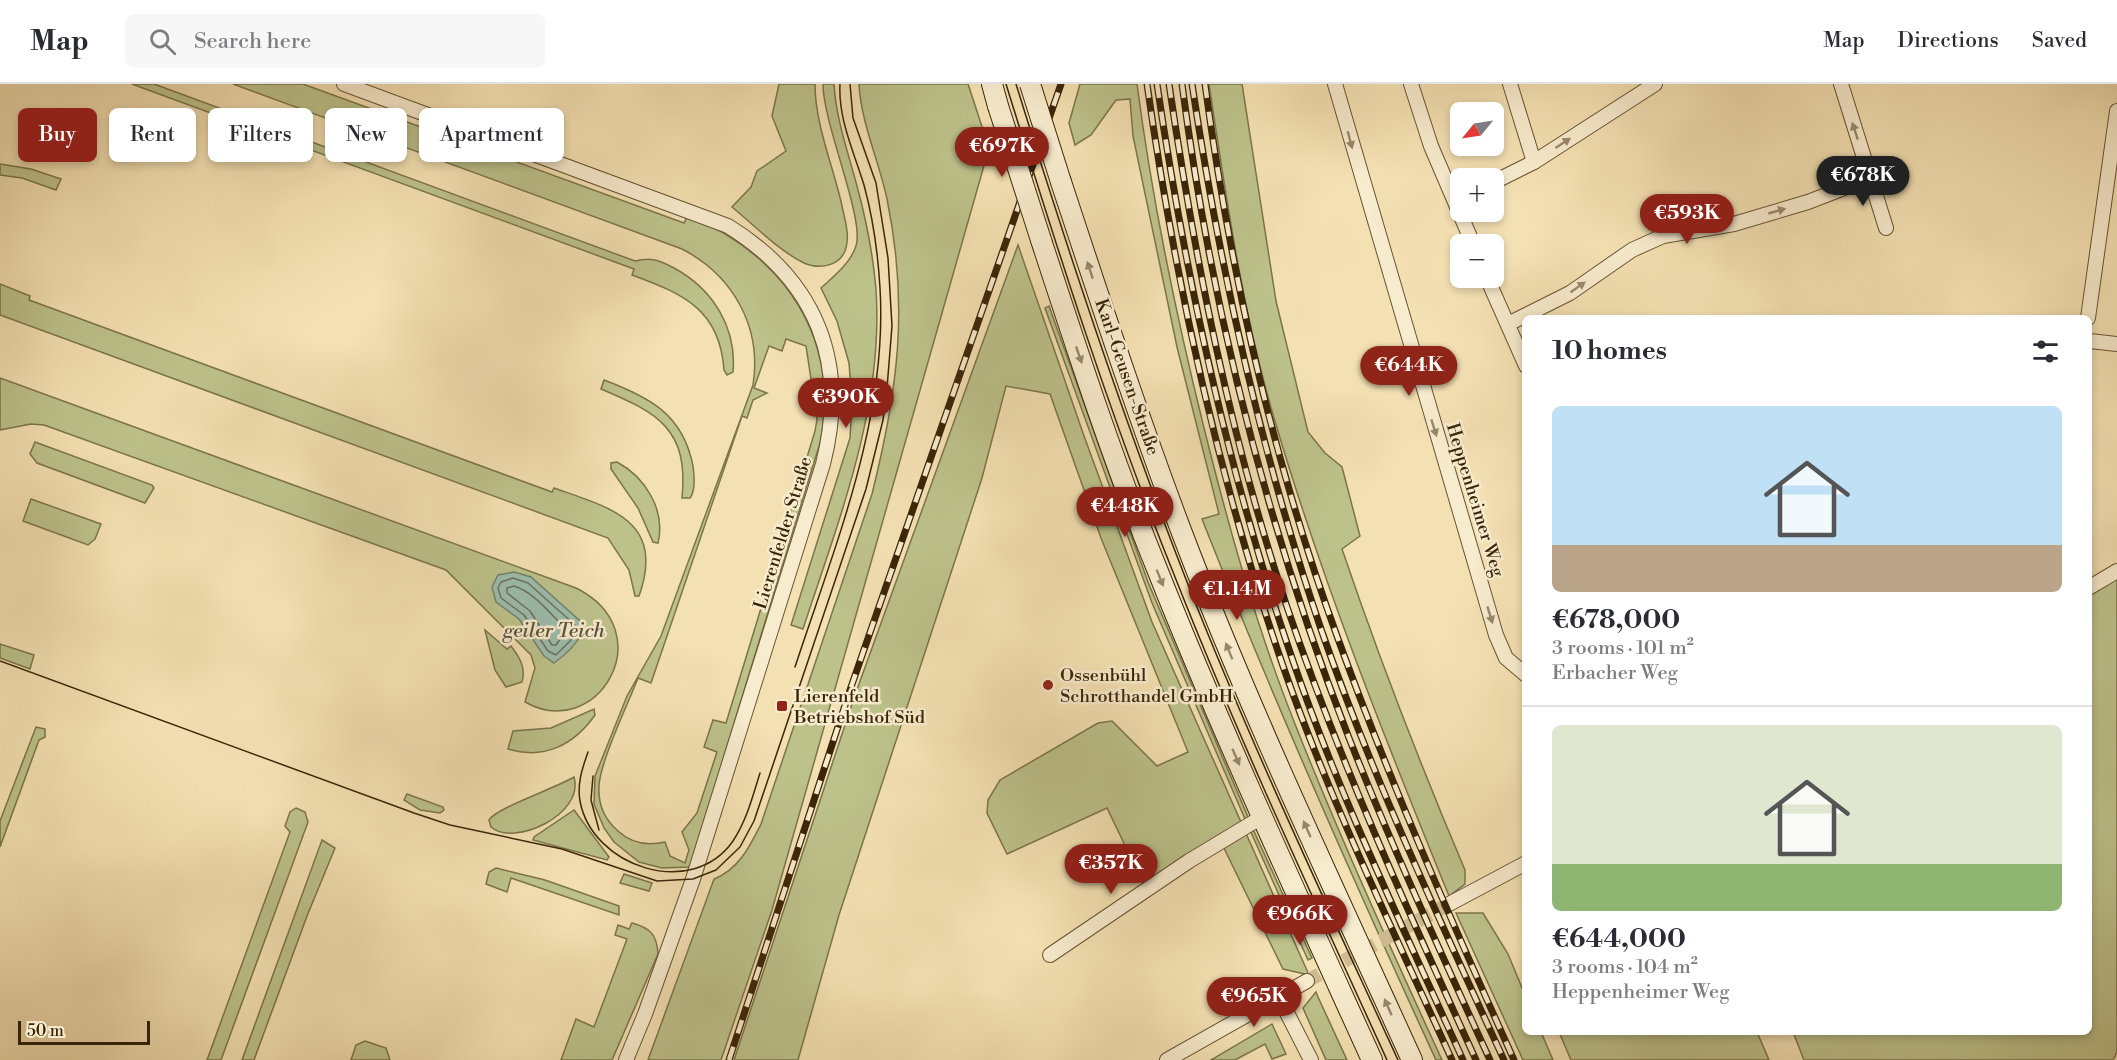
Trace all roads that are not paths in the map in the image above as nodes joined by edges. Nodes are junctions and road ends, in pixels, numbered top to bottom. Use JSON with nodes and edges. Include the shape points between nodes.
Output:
{"nodes":[{"id":1,"x":344,"y":84,"type":"edge"},
{"id":2,"x":992,"y":84,"type":"edge"},
{"id":3,"x":1030,"y":84,"type":"edge"},
{"id":4,"x":1335,"y":84,"type":"edge"},
{"id":5,"x":1411,"y":84,"type":"edge"},
{"id":6,"x":1510,"y":84,"type":"edge"},
{"id":7,"x":1655,"y":84,"type":"edge"},
{"id":8,"x":1841,"y":84,"type":"edge"},
{"id":9,"x":2117,"y":111,"type":"edge"},
{"id":10,"x":1534,"y":162,"type":"junction"},
{"id":11,"x":1504,"y":177,"type":"edge"},
{"id":12,"x":1870,"y":178,"type":"junction"},
{"id":13,"x":1450,"y":180,"type":"edge"},
{"id":14,"x":1886,"y":228,"type":"dead end"},
{"id":15,"x":1492,"y":288,"type":"edge"},
{"id":16,"x":1526,"y":315,"type":"edge"},
{"id":17,"x":2088,"y":315,"type":"edge"},
{"id":18,"x":1522,"y":317,"type":"edge"},
{"id":19,"x":1508,"y":324,"type":"junction"},
{"id":20,"x":2092,"y":341,"type":"edge"},
{"id":21,"x":2117,"y":344,"type":"edge"},
{"id":22,"x":1522,"y":357,"type":"edge"},
{"id":23,"x":2117,"y":571,"type":"edge"},
{"id":24,"x":2092,"y":586,"type":"edge"},
{"id":25,"x":1522,"y":672,"type":"edge"},
{"id":26,"x":1262,"y":817,"type":"junction"},
{"id":27,"x":1522,"y":865,"type":"edge"},
{"id":28,"x":1449,"y":904,"type":"tunnel mouth"},
{"id":29,"x":1050,"y":955,"type":"dead end"},
{"id":30,"x":1306,"y":981,"type":"tunnel mouth"},
{"id":31,"x":1275,"y":998,"type":"junction"},
{"id":32,"x":626,"y":1060,"type":"edge"},
{"id":33,"x":1167,"y":1060,"type":"edge"},
{"id":34,"x":1311,"y":1060,"type":"edge"},
{"id":35,"x":1372,"y":1060,"type":"edge"},
{"id":36,"x":1412,"y":1060,"type":"edge"}],
"edges":[{"from":1,"to":32,"type":"street","name":"Lierenfelder Straße","via":[[728,226],[758,247],[801,293],[826,345],[832,379],[832,415],[823,464],[693,879]]},
{"from":2,"to":26,"type":"main road","name":"Karl-Geusen-Straße","one_way":true,"bridge":true,"via":[[1102,423],[1156,567]]},
{"from":36,"to":3,"type":"main road","name":"Karl-Geusen-Straße","one_way":true,"bridge":true,"via":[[1237,671],[1182,532],[1135,406]]},
{"from":4,"to":25,"type":"street","name":"Heppenheimer Weg","one_way":true,"via":[[1496,635],[1506,658]]},
{"from":5,"to":13,"type":"street"},
{"from":6,"to":10,"type":"street"},
{"from":10,"to":7,"type":"street","one_way":true},
{"from":12,"to":8,"type":"street","one_way":true},
{"from":9,"to":17,"type":"street"},
{"from":10,"to":11,"type":"street"},
{"from":12,"to":14,"type":"street"},
{"from":16,"to":12,"type":"street","one_way":true,"via":[[1570,293],[1632,250],[1663,236],[1734,224]]},
{"from":15,"to":19,"type":"street"},
{"from":19,"to":18,"type":"street","one_way":true},
{"from":19,"to":22,"type":"street"},
{"from":20,"to":21,"type":"street"},
{"from":23,"to":24,"type":"street"},
{"from":26,"to":29,"type":"street","via":[[1198,855]]},
{"from":26,"to":35,"type":"main road","name":"Karl-Geusen-Straße"},
{"from":27,"to":28,"type":"street"},
{"from":30,"to":31,"type":"street"},
{"from":31,"to":33,"type":"street"},
{"from":31,"to":34,"type":"street","via":[[1284,1007]]}]}
